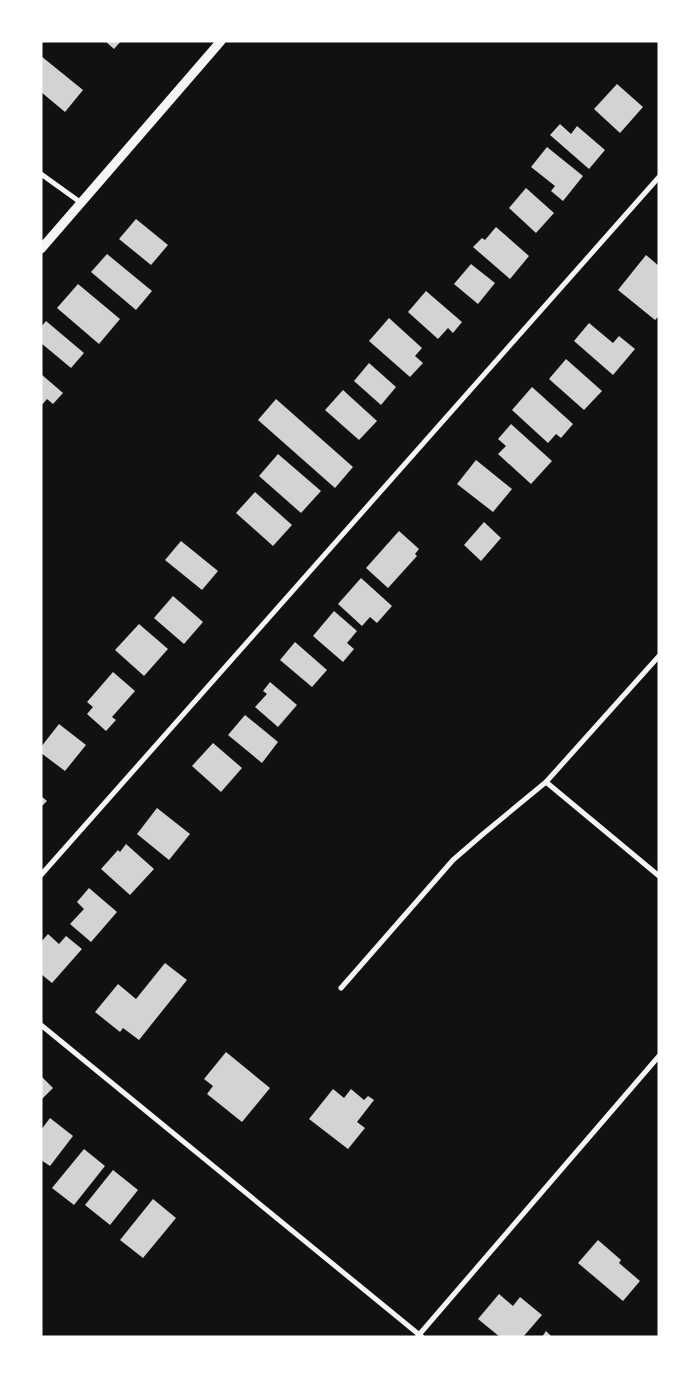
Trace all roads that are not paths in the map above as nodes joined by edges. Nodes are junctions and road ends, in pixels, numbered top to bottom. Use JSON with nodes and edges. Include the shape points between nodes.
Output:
{"nodes":[{"id":1,"x":221,"y":41,"type":"edge"},
{"id":2,"x":41,"y":174,"type":"edge"},
{"id":3,"x":659,"y":177,"type":"edge"},
{"id":4,"x":80,"y":202,"type":"junction"},
{"id":5,"x":41,"y":249,"type":"edge"},
{"id":6,"x":659,"y":656,"type":"edge"},
{"id":7,"x":546,"y":782,"type":"junction"},
{"id":8,"x":41,"y":875,"type":"edge"},
{"id":9,"x":659,"y":876,"type":"edge"},
{"id":10,"x":342,"y":988,"type":"dead end"},
{"id":11,"x":41,"y":1025,"type":"edge"},
{"id":12,"x":659,"y":1056,"type":"edge"},
{"id":13,"x":420,"y":1336,"type":"edge"}],
"edges":[{"from":1,"to":4,"type":"street"},
{"from":2,"to":4,"type":"street"},
{"from":3,"to":8,"type":"street"},
{"from":4,"to":5,"type":"street"},
{"from":6,"to":7,"type":"street"},
{"from":7,"to":9,"type":"street"},
{"from":7,"to":10,"type":"street","via":[[453,860]]},
{"from":11,"to":13,"type":"street"},
{"from":12,"to":13,"type":"street"}]}
